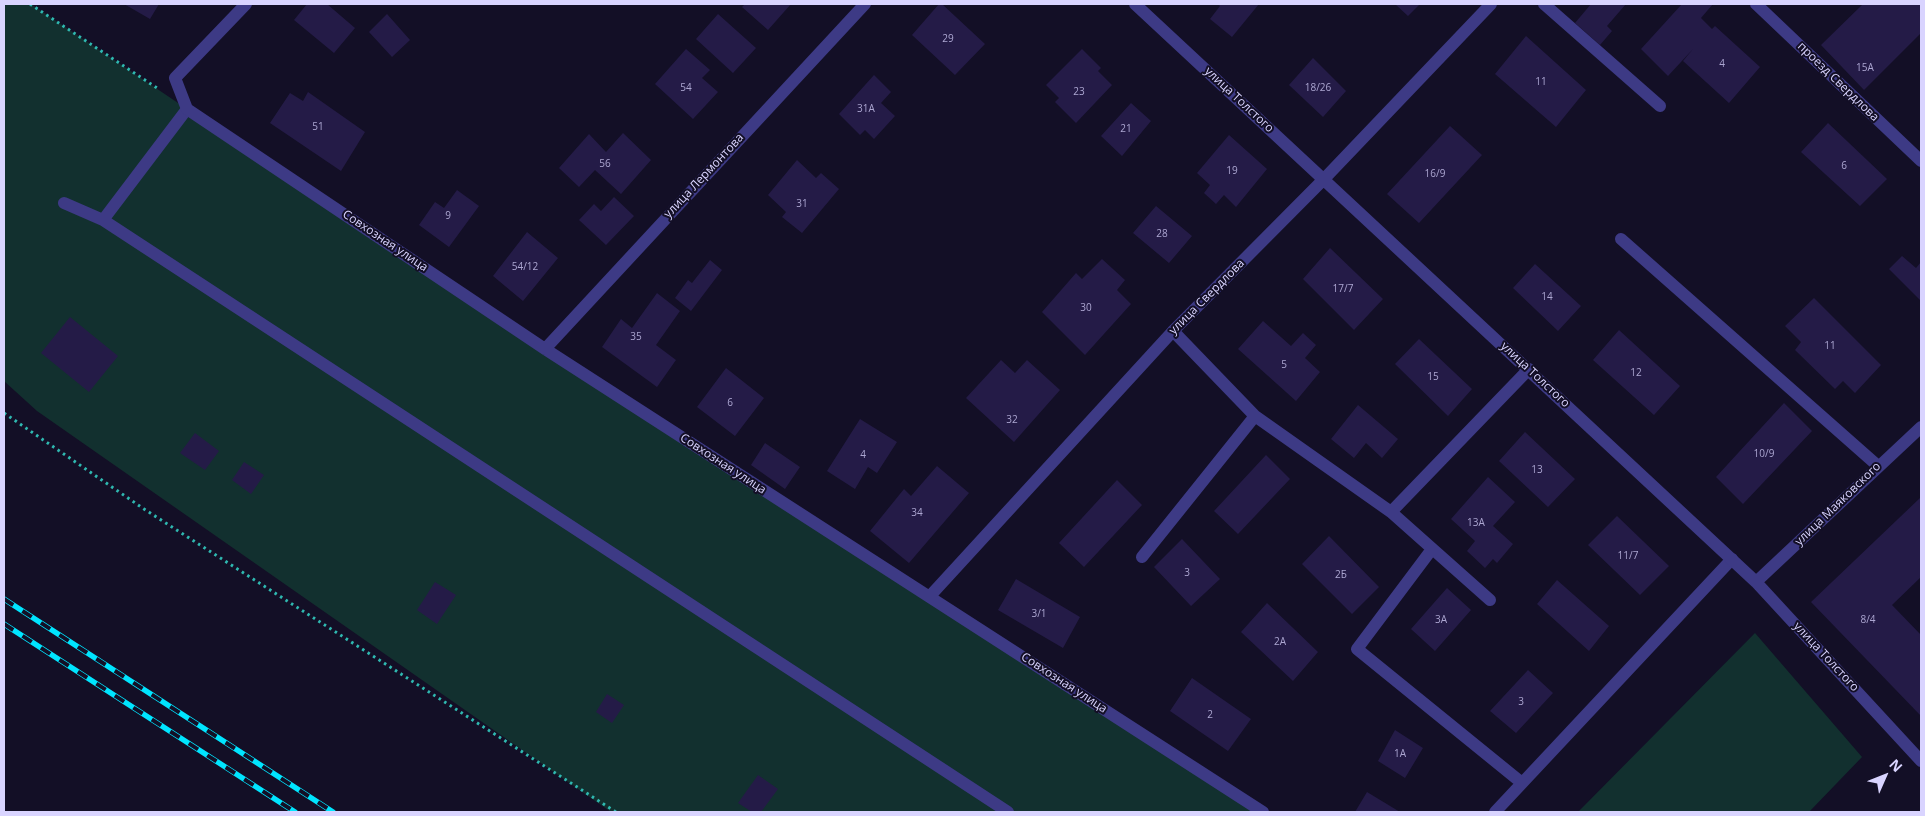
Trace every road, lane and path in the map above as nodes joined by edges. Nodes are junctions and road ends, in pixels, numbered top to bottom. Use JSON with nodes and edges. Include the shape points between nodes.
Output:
{"nodes":[{"id":1,"x":30,"y":4,"type":"edge"},
{"id":2,"x":246,"y":4,"type":"edge"},
{"id":3,"x":865,"y":4,"type":"edge"},
{"id":4,"x":1135,"y":4,"type":"edge"},
{"id":5,"x":1491,"y":4,"type":"edge"},
{"id":6,"x":1544,"y":4,"type":"edge"},
{"id":7,"x":1756,"y":4,"type":"edge"},
{"id":8,"x":1660,"y":106,"type":"dead end"},
{"id":9,"x":187,"y":109,"type":"junction"},
{"id":10,"x":1921,"y":161,"type":"edge"},
{"id":11,"x":1324,"y":179,"type":"junction"},
{"id":12,"x":64,"y":203,"type":"dead end"},
{"id":13,"x":103,"y":220,"type":"junction"},
{"id":14,"x":1621,"y":239,"type":"dead end"},
{"id":15,"x":1173,"y":331,"type":"junction"},
{"id":16,"x":544,"y":349,"type":"junction"},
{"id":17,"x":1529,"y":369,"type":"junction"},
{"id":18,"x":4,"y":414,"type":"edge"},
{"id":19,"x":1256,"y":416,"type":"junction"},
{"id":20,"x":1921,"y":427,"type":"edge"},
{"id":21,"x":1878,"y":466,"type":"junction"},
{"id":22,"x":1390,"y":512,"type":"junction"},
{"id":23,"x":1432,"y":549,"type":"junction"},
{"id":24,"x":1142,"y":557,"type":"dead end"},
{"id":25,"x":1732,"y":559,"type":"junction"},
{"id":26,"x":1756,"y":582,"type":"junction"},
{"id":27,"x":930,"y":596,"type":"junction"},
{"id":28,"x":1490,"y":600,"type":"dead end"},
{"id":29,"x":1921,"y":761,"type":"edge"},
{"id":30,"x":1522,"y":783,"type":"junction"},
{"id":31,"x":616,"y":812,"type":"edge"},
{"id":32,"x":1008,"y":812,"type":"edge"},
{"id":33,"x":1263,"y":812,"type":"edge"},
{"id":34,"x":1495,"y":812,"type":"edge"}],
"edges":[{"from":1,"to":9,"type":"path"},
{"from":2,"to":9,"type":"street","via":[[175,78]]},
{"from":3,"to":16,"type":"street","name":"улица Лермонтова"},
{"from":4,"to":11,"type":"street","name":"улица Толстого"},
{"from":5,"to":11,"type":"street","name":"улица Свердлова"},
{"from":6,"to":8,"type":"street"},
{"from":7,"to":10,"type":"street","name":"проезд Свердлова"},
{"from":9,"to":13,"type":"street"},
{"from":9,"to":16,"type":"street","name":"Совхозная улица"},
{"from":11,"to":15,"type":"street","name":"улица Свердлова"},
{"from":11,"to":17,"type":"street","name":"улица Толстого"},
{"from":12,"to":13,"type":"street"},
{"from":13,"to":32,"type":"street"},
{"from":14,"to":21,"type":"street"},
{"from":15,"to":19,"type":"street"},
{"from":15,"to":27,"type":"street","name":"улица Свердлова"},
{"from":16,"to":27,"type":"street","name":"Совхозная улица"},
{"from":17,"to":22,"type":"street"},
{"from":17,"to":25,"type":"street","name":"улица Толстого"},
{"from":18,"to":31,"type":"path","via":[[144,509]]},
{"from":19,"to":22,"type":"street"},
{"from":19,"to":24,"type":"street"},
{"from":20,"to":21,"type":"street","name":"улица Маяковского"},
{"from":21,"to":26,"type":"street","name":"улица Маяковского"},
{"from":22,"to":23,"type":"street"},
{"from":23,"to":28,"type":"street"},
{"from":23,"to":30,"type":"street","via":[[1357,650]]},
{"from":25,"to":26,"type":"street","name":"улица Толстого"},
{"from":25,"to":30,"type":"street"},
{"from":26,"to":29,"type":"street","name":"улица Толстого"},
{"from":27,"to":33,"type":"street","name":"Совхозная улица"},
{"from":30,"to":34,"type":"street"}]}
